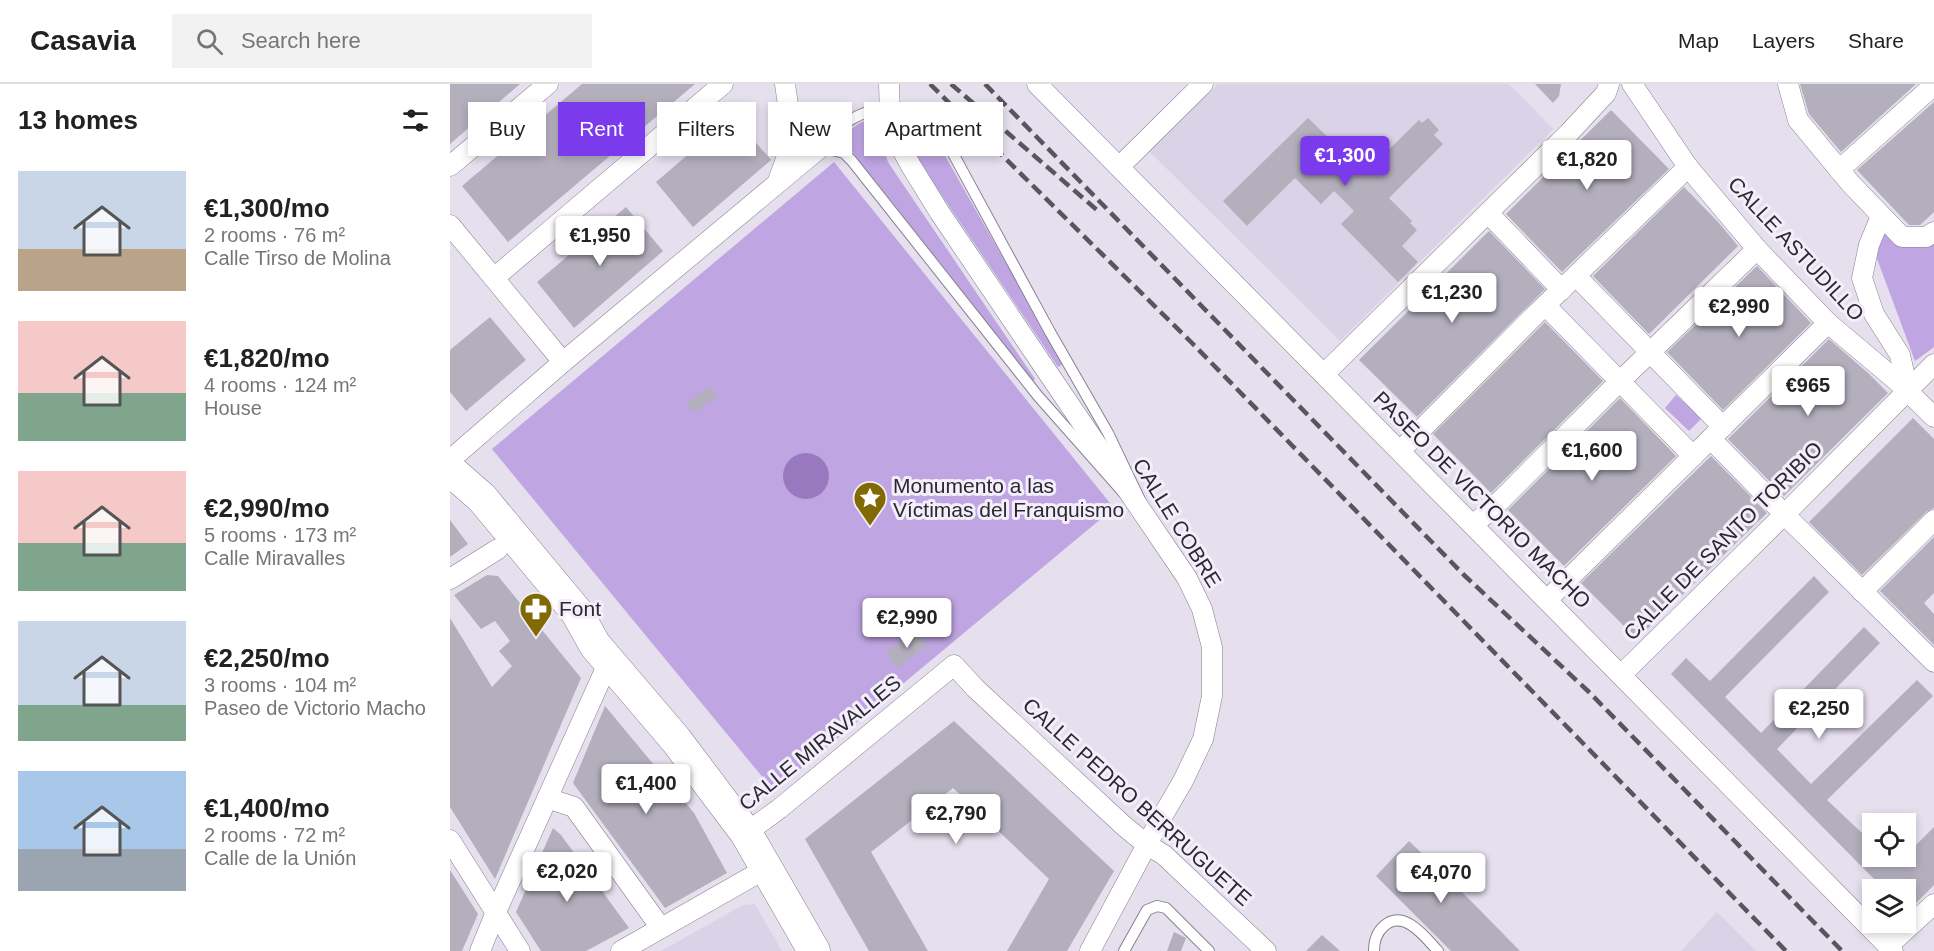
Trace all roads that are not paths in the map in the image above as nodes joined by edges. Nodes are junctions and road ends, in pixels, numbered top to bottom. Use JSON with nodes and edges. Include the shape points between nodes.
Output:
{"nodes":[{"id":1,"x":548,"y":84,"type":"edge"},
{"id":2,"x":723,"y":84,"type":"edge"},
{"id":3,"x":785,"y":84,"type":"edge"},
{"id":4,"x":890,"y":84,"type":"edge"},
{"id":5,"x":1203,"y":84,"type":"edge"},
{"id":6,"x":1788,"y":84,"type":"edge"},
{"id":7,"x":1044,"y":86,"type":"edge"},
{"id":8,"x":1934,"y":86,"type":"edge"},
{"id":9,"x":1608,"y":89,"type":"edge"},
{"id":10,"x":1636,"y":90,"type":"edge"},
{"id":11,"x":852,"y":118,"type":"edge"},
{"id":12,"x":810,"y":156,"type":"edge"},
{"id":13,"x":847,"y":156,"type":"edge"},
{"id":14,"x":450,"y":166,"type":"edge"},
{"id":15,"x":1119,"y":167,"type":"junction"},
{"id":16,"x":1688,"y":167,"type":"junction"},
{"id":17,"x":1839,"y":170,"type":"junction"},
{"id":18,"x":777,"y":183,"type":"junction"},
{"id":19,"x":1488,"y":213,"type":"junction"},
{"id":20,"x":1881,"y":216,"type":"junction"},
{"id":21,"x":450,"y":225,"type":"edge"},
{"id":22,"x":1934,"y":232,"type":"edge"},
{"id":23,"x":1757,"y":249,"type":"junction"},
{"id":24,"x":1576,"y":276,"type":"junction"},
{"id":25,"x":494,"y":278,"type":"junction"},
{"id":26,"x":1562,"y":290,"type":"junction"},
{"id":27,"x":1546,"y":306,"type":"junction"},
{"id":28,"x":1828,"y":323,"type":"junction"},
{"id":29,"x":1649,"y":353,"type":"junction"},
{"id":30,"x":563,"y":362,"type":"junction"},
{"id":31,"x":1934,"y":364,"type":"edge"},
{"id":32,"x":1324,"y":374,"type":"junction"},
{"id":33,"x":1621,"y":381,"type":"junction"},
{"id":34,"x":1908,"y":391,"type":"junction"},
{"id":35,"x":1934,"y":417,"type":"edge"},
{"id":36,"x":1717,"y":433,"type":"junction"},
{"id":37,"x":1400,"y":451,"type":"junction"},
{"id":38,"x":1693,"y":456,"type":"junction"},
{"id":39,"x":450,"y":460,"type":"edge"},
{"id":40,"x":450,"y":470,"type":"edge"},
{"id":41,"x":450,"y":477,"type":"edge"},
{"id":42,"x":1785,"y":514,"type":"junction"},
{"id":43,"x":1934,"y":520,"type":"edge"},
{"id":44,"x":1152,"y":525,"type":"junction"},
{"id":45,"x":1473,"y":525,"type":"junction"},
{"id":46,"x":498,"y":549,"type":"junction"},
{"id":47,"x":450,"y":579,"type":"edge"},
{"id":48,"x":1862,"y":592,"type":"junction"},
{"id":49,"x":1547,"y":600,"type":"junction"},
{"id":50,"x":602,"y":653,"type":"junction"},
{"id":51,"x":1934,"y":662,"type":"edge"},
{"id":52,"x":1621,"y":675,"type":"junction"},
{"id":53,"x":975,"y":688,"type":"joint"},
{"id":54,"x":547,"y":798,"type":"junction"},
{"id":55,"x":746,"y":833,"type":"junction"},
{"id":56,"x":451,"y":842,"type":"edge"},
{"id":57,"x":1146,"y":844,"type":"junction"},
{"id":58,"x":767,"y":868,"type":"junction"},
{"id":59,"x":1934,"y":904,"type":"edge"},
{"id":60,"x":496,"y":912,"type":"junction"},
{"id":61,"x":660,"y":928,"type":"junction"},
{"id":62,"x":1891,"y":948,"type":"edge"},
{"id":63,"x":480,"y":951,"type":"edge"},
{"id":64,"x":520,"y":951,"type":"edge"},
{"id":65,"x":621,"y":951,"type":"edge"},
{"id":66,"x":814,"y":951,"type":"edge"},
{"id":67,"x":1090,"y":951,"type":"edge"},
{"id":68,"x":1124,"y":951,"type":"edge"},
{"id":69,"x":1209,"y":951,"type":"edge"},
{"id":70,"x":1266,"y":951,"type":"edge"},
{"id":71,"x":1374,"y":951,"type":"edge"},
{"id":72,"x":1438,"y":951,"type":"edge"}],
"edges":[{"from":1,"to":14,"type":"street"},
{"from":2,"to":25,"type":"street"},
{"from":3,"to":18,"type":"street","via":[[790,148]]},
{"from":4,"to":44,"type":"street","name":"CALLE COBRE","bridge":true,"via":[[890,116],[911,166]]},
{"from":5,"to":15,"type":"street"},
{"from":6,"to":17,"type":"street","via":[[1798,120]]},
{"from":7,"to":15,"type":"street","name":"PASEO DE VICTORIO MACHO"},
{"from":8,"to":17,"type":"street"},
{"from":9,"to":10,"type":"street"},
{"from":9,"to":19,"type":"street"},
{"from":10,"to":16,"type":"street","name":"CALLE ASTUDILLO"},
{"from":11,"to":44,"type":"lane","via":[[890,106],[911,109],[928,117],[943,135],[1108,433]]},
{"from":12,"to":18,"type":"street"},
{"from":13,"to":44,"type":"lane","via":[[1038,396]]},
{"from":15,"to":32,"type":"street","name":"PASEO DE VICTORIO MACHO"},
{"from":16,"to":23,"type":"street","name":"CALLE ASTUDILLO"},
{"from":16,"to":24,"type":"street"},
{"from":17,"to":20,"type":"street"},
{"from":18,"to":30,"type":"street"},
{"from":19,"to":26,"type":"street"},
{"from":19,"to":32,"type":"street"},
{"from":20,"to":22,"type":"street","via":[[1902,237],[1926,237]]},
{"from":20,"to":34,"type":"street","via":[[1862,278],[1874,314],[1900,355]]},
{"from":21,"to":25,"type":"street"},
{"from":23,"to":28,"type":"street","name":"CALLE ASTUDILLO"},
{"from":23,"to":29,"type":"street"},
{"from":24,"to":26,"type":"street"},
{"from":24,"to":29,"type":"street"},
{"from":25,"to":30,"type":"street"},
{"from":26,"to":27,"type":"street"},
{"from":27,"to":33,"type":"street"},
{"from":27,"to":37,"type":"street"},
{"from":28,"to":34,"type":"street","name":"CALLE ASTUDILLO"},
{"from":28,"to":36,"type":"street"},
{"from":29,"to":33,"type":"street"},
{"from":29,"to":36,"type":"street"},
{"from":30,"to":39,"type":"street"},
{"from":31,"to":34,"type":"street","name":"CALLE DE SANTO TORIBIO"},
{"from":32,"to":37,"type":"street","name":"PASEO DE VICTORIO MACHO"},
{"from":33,"to":38,"type":"street"},
{"from":33,"to":45,"type":"street"},
{"from":34,"to":35,"type":"street","name":"CALLE ASTUDILLO"},
{"from":34,"to":42,"type":"street","name":"CALLE DE SANTO TORIBIO"},
{"from":36,"to":38,"type":"street"},
{"from":36,"to":42,"type":"street"},
{"from":37,"to":45,"type":"street","name":"PASEO DE VICTORIO MACHO"},
{"from":38,"to":49,"type":"street"},
{"from":40,"to":50,"type":"main road","via":[[482,498],[576,611]]},
{"from":41,"to":46,"type":"main road","via":[[466,510]]},
{"from":42,"to":48,"type":"street"},
{"from":42,"to":52,"type":"street","name":"CALLE DE SANTO TORIBIO"},
{"from":43,"to":48,"type":"street"},
{"from":44,"to":57,"type":"street","name":"CALLE COBRE","via":[[1202,609],[1212,647],[1212,696],[1203,739]]},
{"from":45,"to":49,"type":"street","name":"PASEO DE VICTORIO MACHO"},
{"from":46,"to":47,"type":"street"},
{"from":46,"to":50,"type":"main road","via":[[564,625]]},
{"from":48,"to":51,"type":"street"},
{"from":49,"to":52,"type":"street","name":"PASEO DE VICTORIO MACHO"},
{"from":50,"to":54,"type":"street"},
{"from":50,"to":55,"type":"main road","via":[[676,740]]},
{"from":52,"to":62,"type":"street","name":"PASEO DE VICTORIO MACHO"},
{"from":53,"to":55,"type":"street","name":"CALLE MIRAVALLES","via":[[954,664]]},
{"from":53,"to":57,"type":"street","name":"CALLE PEDRO BERRUGUETE"},
{"from":54,"to":60,"type":"street"},
{"from":54,"to":61,"type":"street","via":[[574,807]]},
{"from":55,"to":58,"type":"main road"},
{"from":56,"to":60,"type":"street"},
{"from":57,"to":67,"type":"street","name":"CALLE COBRE"},
{"from":57,"to":70,"type":"street","name":"CALLE PEDRO BERRUGUETE","via":[[1164,855]]},
{"from":58,"to":61,"type":"street"},
{"from":58,"to":66,"type":"main road"},
{"from":59,"to":62,"type":"street"},
{"from":60,"to":63,"type":"street"},
{"from":60,"to":64,"type":"street"},
{"from":61,"to":65,"type":"street"},
{"from":68,"to":69,"type":"lane","via":[[1147,910],[1157,906],[1166,908]]},
{"from":71,"to":72,"type":"lane","via":[[1380,930],[1388,922],[1400,920],[1412,925]]}]}
